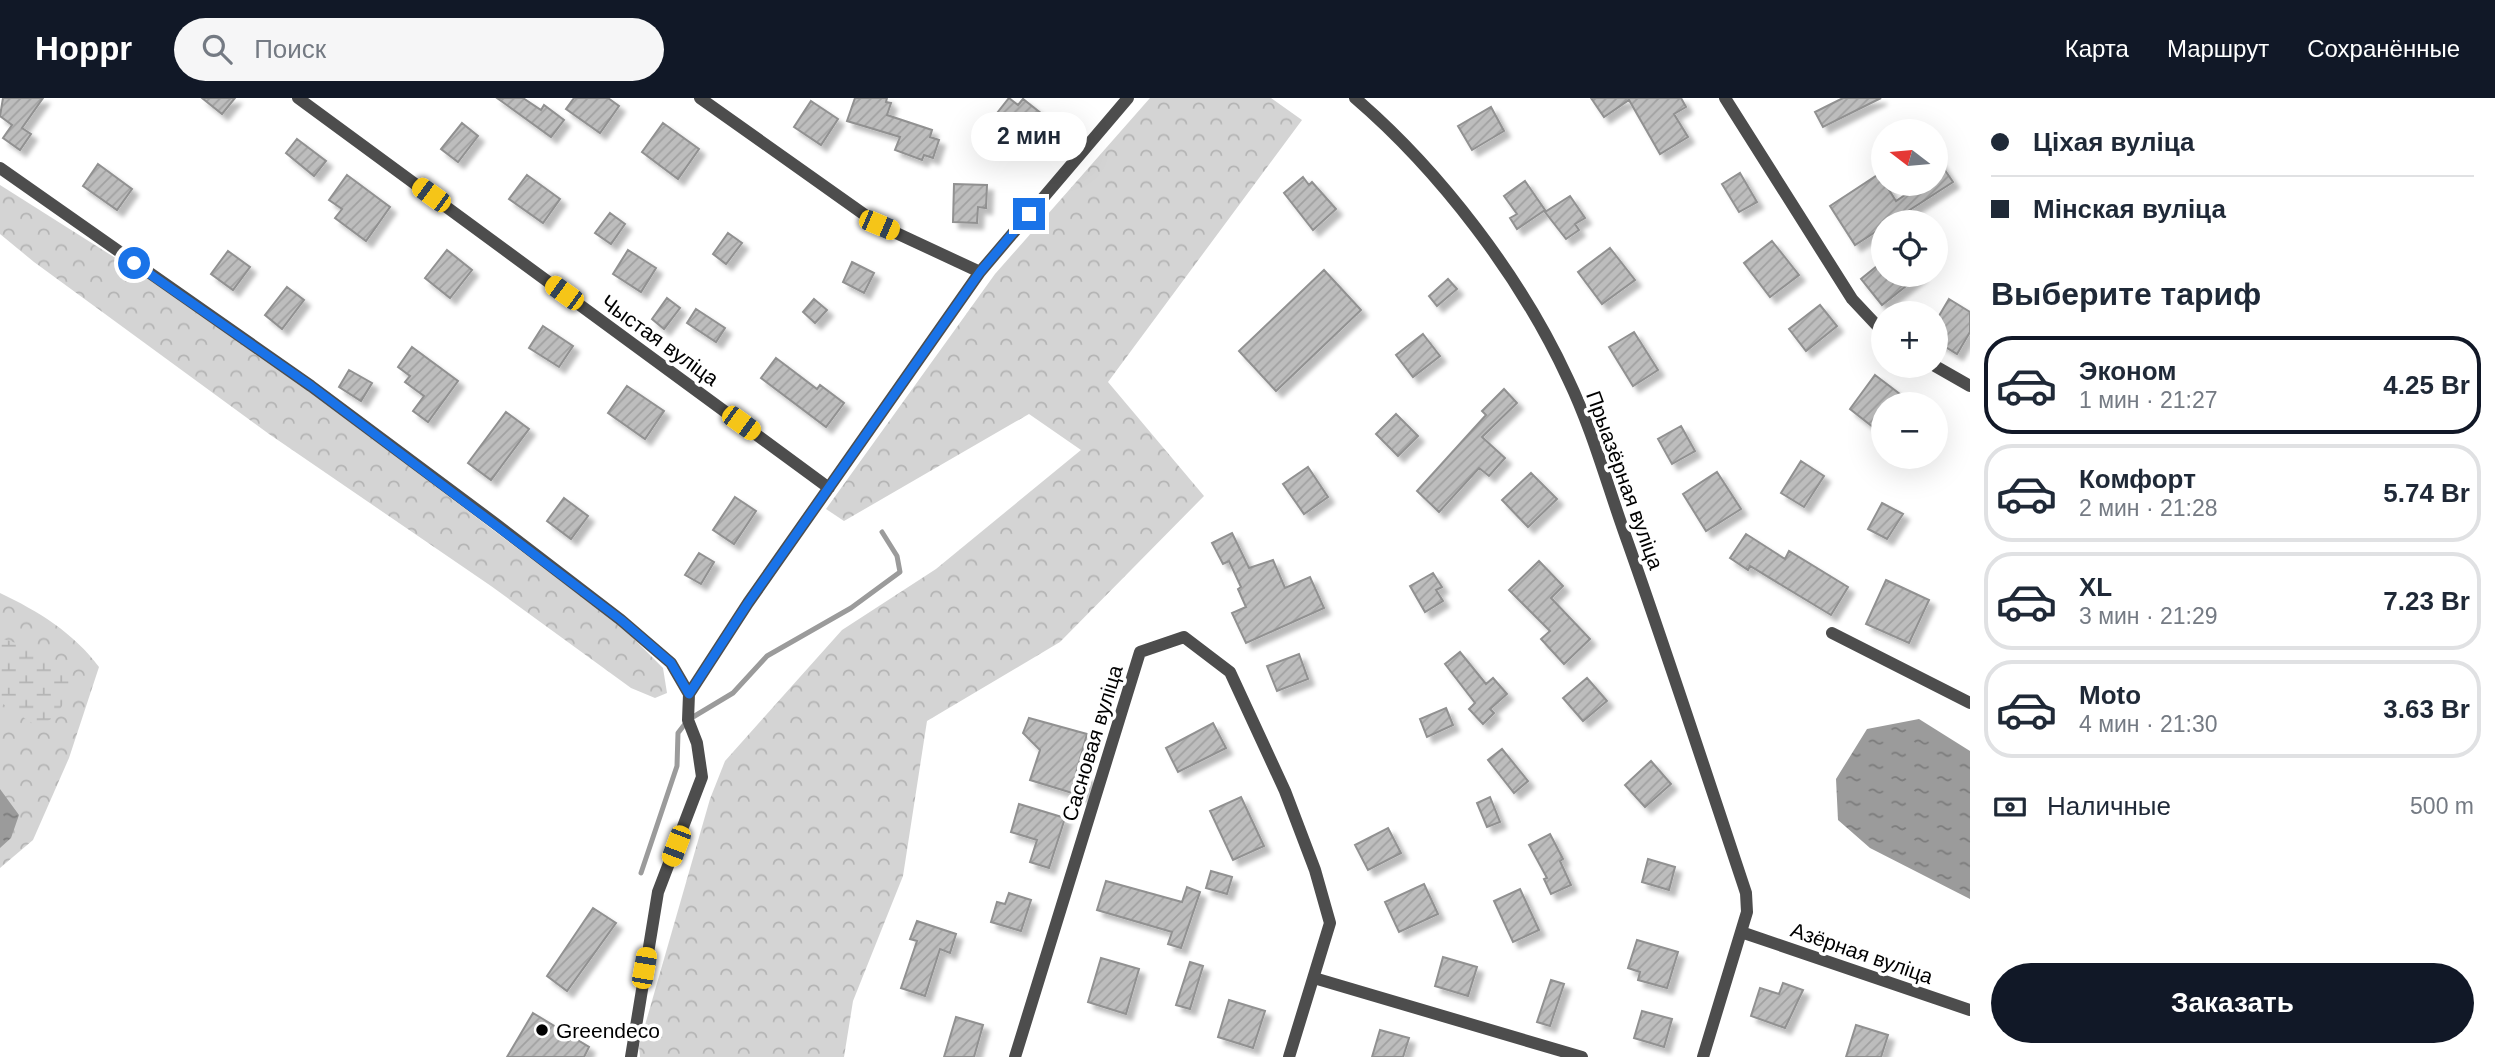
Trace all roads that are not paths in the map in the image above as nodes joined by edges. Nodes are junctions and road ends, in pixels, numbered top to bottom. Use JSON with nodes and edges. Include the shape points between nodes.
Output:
{"nodes":[{"id":1,"x":298,"y":98,"type":"edge"},
{"id":2,"x":700,"y":98,"type":"edge"},
{"id":3,"x":1128,"y":98,"type":"edge"},
{"id":4,"x":1355,"y":98,"type":"edge"},
{"id":5,"x":1725,"y":98,"type":"edge"},
{"id":6,"x":0,"y":168,"type":"edge"},
{"id":7,"x":980,"y":272,"type":"junction"},
{"id":8,"x":1871,"y":319,"type":"edge"},
{"id":9,"x":1948,"y":373,"type":"edge"},
{"id":10,"x":1970,"y":386,"type":"edge"},
{"id":11,"x":830,"y":488,"type":"junction"},
{"id":12,"x":1832,"y":633,"type":"dead end"},
{"id":13,"x":689,"y":694,"type":"junction"},
{"id":14,"x":1970,"y":704,"type":"edge"},
{"id":15,"x":1741,"y":932,"type":"junction"},
{"id":16,"x":1314,"y":978,"type":"junction"},
{"id":17,"x":1970,"y":1010,"type":"edge"},
{"id":18,"x":631,"y":1057,"type":"edge"},
{"id":19,"x":1015,"y":1057,"type":"edge"},
{"id":20,"x":1289,"y":1057,"type":"edge"},
{"id":21,"x":1582,"y":1057,"type":"edge"},
{"id":22,"x":1703,"y":1057,"type":"edge"}],
"edges":[{"from":1,"to":11,"type":"street","name":"Чыстая вуліца"},
{"from":2,"to":7,"type":"street","via":[[879,225]]},
{"from":3,"to":7,"type":"street"},
{"from":4,"to":15,"type":"street","name":"Прыазёрная вуліца","via":[[1424,164],[1475,228],[1521,294],[1568,378],[1679,689],[1746,894]]},
{"from":5,"to":8,"type":"street","via":[[1852,299]]},
{"from":6,"to":13,"type":"street","via":[[311,386],[538,556],[671,663]]},
{"from":7,"to":11,"type":"street"},
{"from":9,"to":10,"type":"street"},
{"from":11,"to":13,"type":"street"},
{"from":12,"to":14,"type":"street"},
{"from":13,"to":18,"type":"street","via":[[688,720],[702,776],[658,892]]},
{"from":15,"to":17,"type":"street","name":"Азёрная вуліца"},
{"from":15,"to":22,"type":"street","name":"Прыазёрная вуліца"},
{"from":16,"to":19,"type":"street","name":"Сасновая вуліца","via":[[1330,923],[1285,790],[1230,673],[1184,637],[1140,652]]},
{"from":16,"to":20,"type":"street","name":"Сасновая вуліца"},
{"from":16,"to":21,"type":"street"}]}
